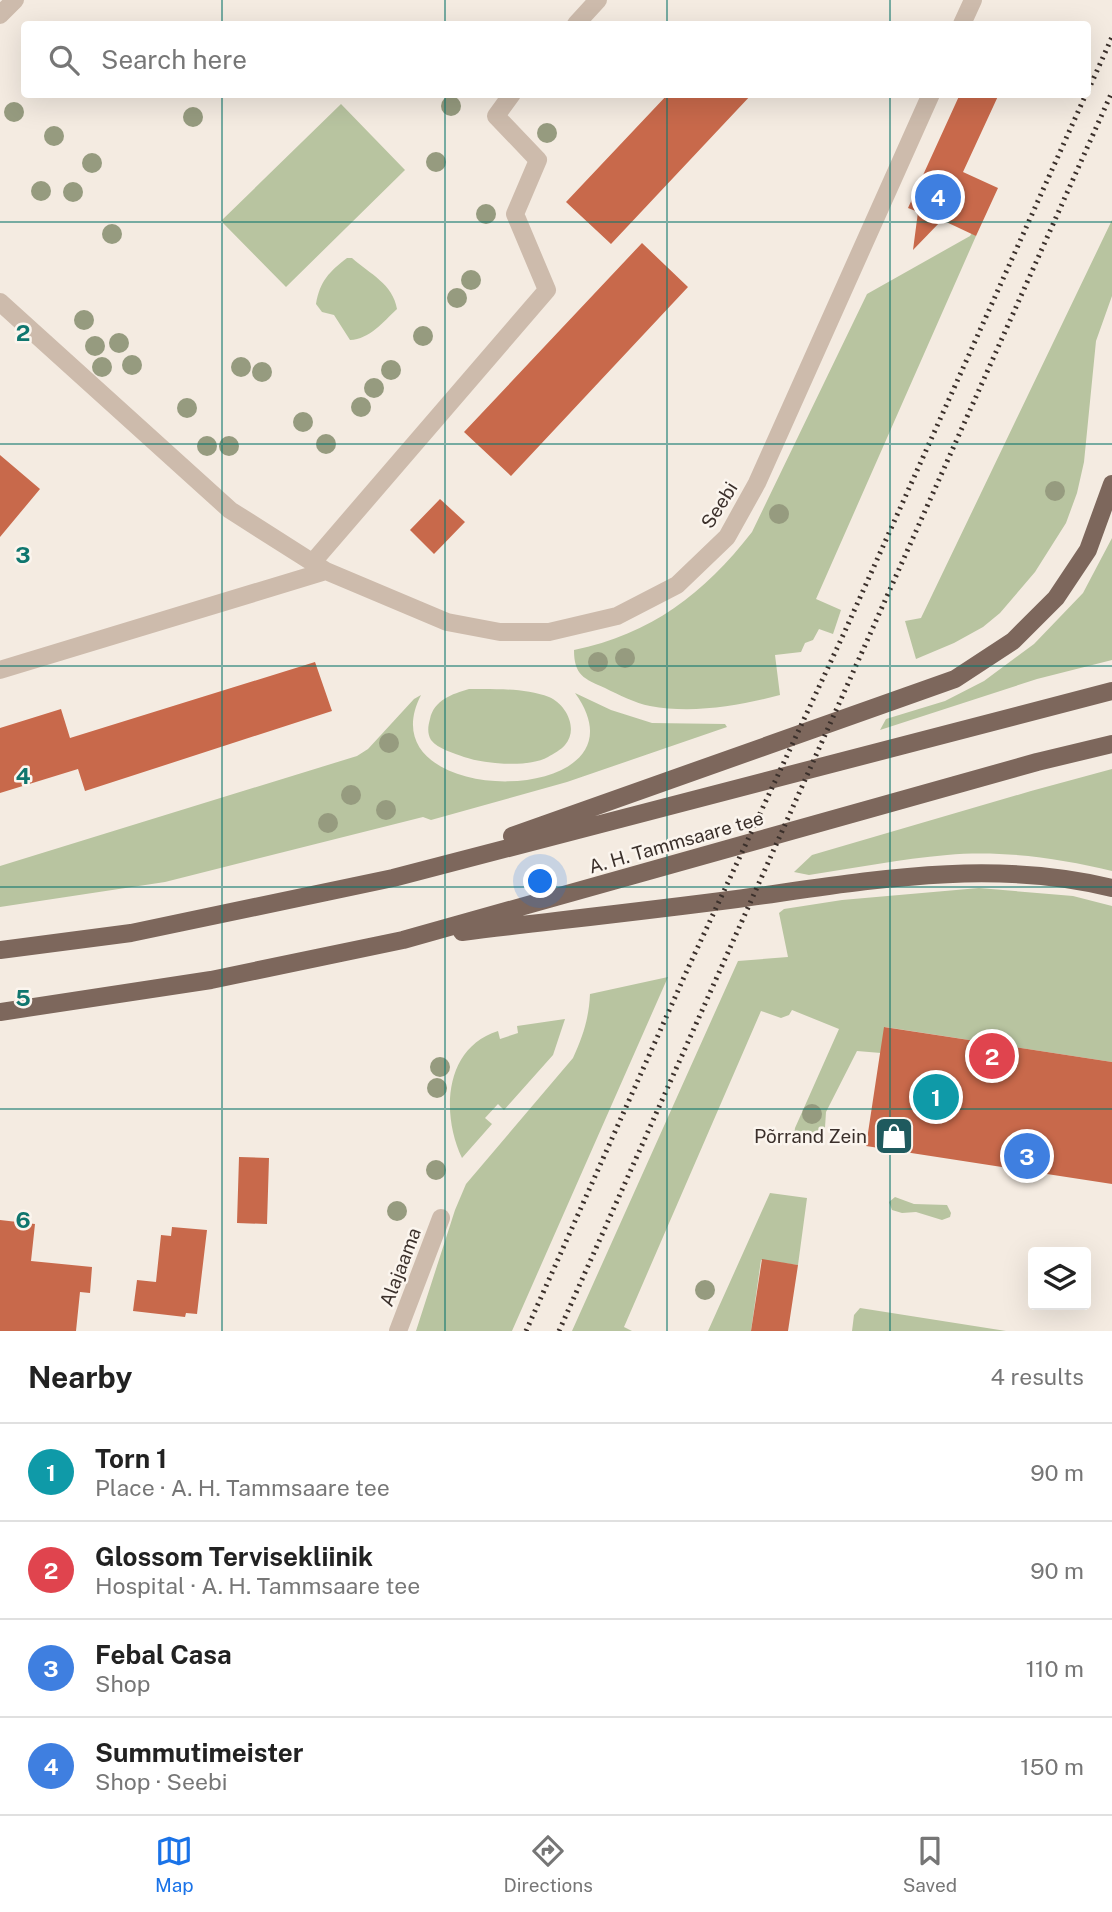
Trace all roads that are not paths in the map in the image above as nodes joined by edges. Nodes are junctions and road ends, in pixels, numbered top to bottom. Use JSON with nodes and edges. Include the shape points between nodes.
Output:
{"nodes":[{"id":1,"x":15,"y":0,"type":"edge"},
{"id":2,"x":598,"y":0,"type":"edge"},
{"id":3,"x":973,"y":0,"type":"edge"},
{"id":4,"x":0,"y":15,"type":"edge"},
{"id":5,"x":579,"y":21,"type":"edge"},
{"id":6,"x":963,"y":21,"type":"edge"},
{"id":7,"x":509,"y":98,"type":"edge"},
{"id":8,"x":929,"y":98,"type":"edge"},
{"id":9,"x":0,"y":302,"type":"edge"},
{"id":10,"x":1112,"y":484,"type":"edge"},
{"id":11,"x":319,"y":567,"type":"junction"},
{"id":12,"x":0,"y":670,"type":"edge"},
{"id":13,"x":1112,"y":691,"type":"edge"},
{"id":14,"x":1112,"y":744,"type":"edge"},
{"id":15,"x":393,"y":878,"type":"junction"},
{"id":16,"x":1112,"y":888,"type":"edge"},
{"id":17,"x":403,"y":940,"type":"junction"},
{"id":18,"x":0,"y":950,"type":"edge"},
{"id":19,"x":0,"y":1012,"type":"edge"},
{"id":20,"x":441,"y":1218,"type":"dead end"},
{"id":21,"x":398,"y":1331,"type":"edge"}],
"edges":[{"from":1,"to":4,"type":"street"},
{"from":2,"to":5,"type":"street"},
{"from":3,"to":6,"type":"street"},
{"from":7,"to":11,"type":"street","via":[[496,116],[538,160],[515,214],[547,290]]},
{"from":8,"to":11,"type":"street","name":"Seebi","via":[[757,483],[727,537],[677,584],[617,615],[549,632],[500,632],[447,622]]},
{"from":9,"to":11,"type":"street","name":"Seebi","via":[[230,510]]},
{"from":10,"to":15,"type":"main road","via":[[1088,550],[1056,598],[1013,641],[955,679]]},
{"from":11,"to":12,"type":"street"},
{"from":13,"to":15,"type":"main road","name":"A. H. Tammsaare tee"},
{"from":14,"to":17,"type":"main road","name":"A. H. Tammsaare tee"},
{"from":15,"to":18,"type":"main road","name":"A. H. Tammsaare tee","via":[[131,933]]},
{"from":16,"to":17,"type":"main road","via":[[1030,874],[971,872],[874,879]]},
{"from":17,"to":19,"type":"main road","name":"A. H. Tammsaare tee","via":[[211,980]]},
{"from":20,"to":21,"type":"street","name":"Alajaama"}]}
